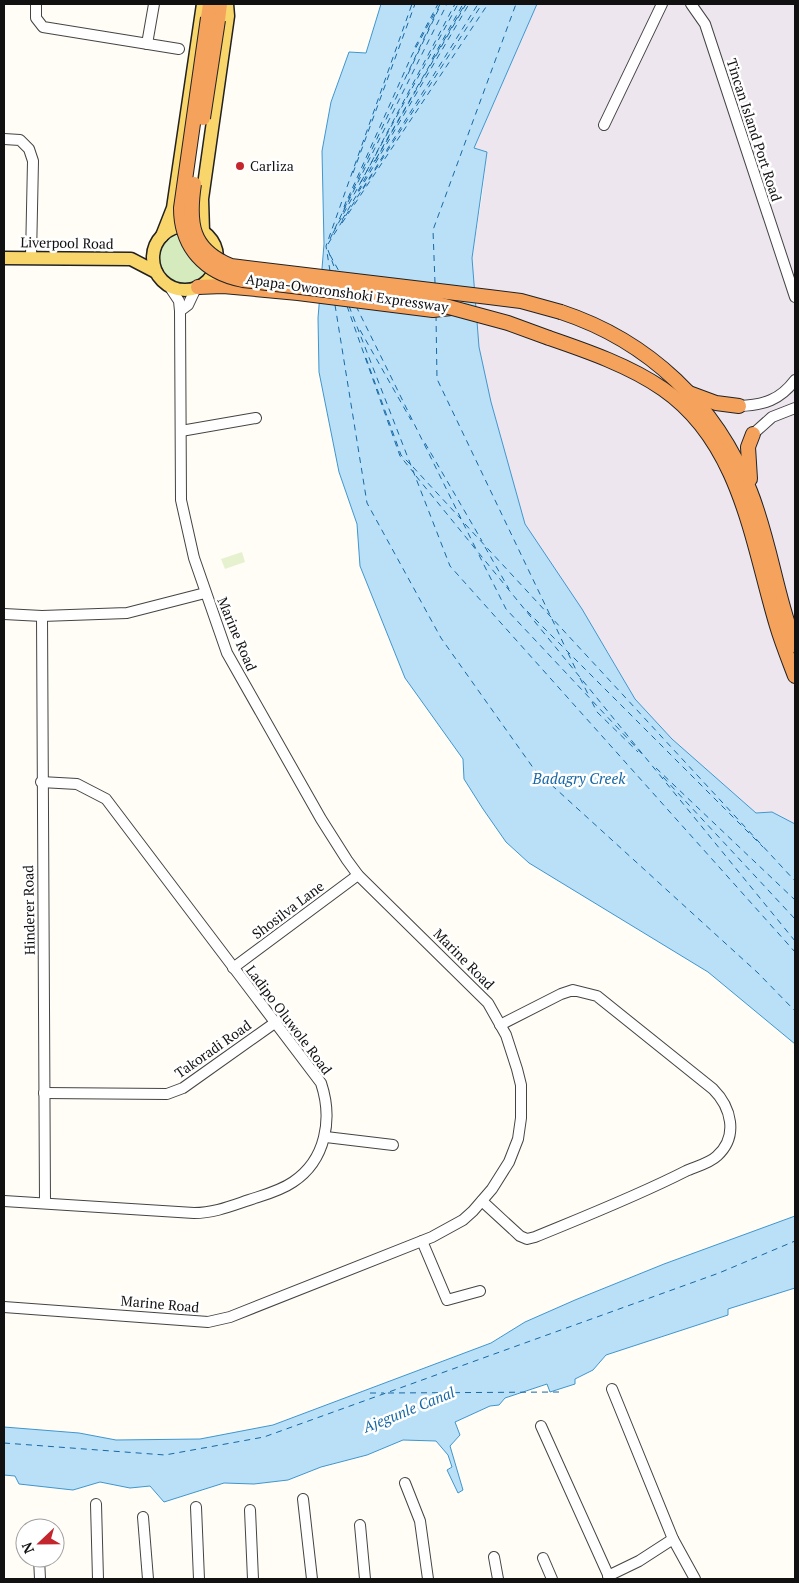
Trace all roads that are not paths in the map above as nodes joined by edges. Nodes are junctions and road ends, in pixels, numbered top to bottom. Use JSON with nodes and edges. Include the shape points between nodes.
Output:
{"nodes":[{"id":1,"x":36,"y":4,"type":"edge"},
{"id":2,"x":154,"y":4,"type":"edge"},
{"id":3,"x":203,"y":4,"type":"edge"},
{"id":4,"x":210,"y":4,"type":"edge"},
{"id":5,"x":220,"y":4,"type":"edge"},
{"id":6,"x":227,"y":4,"type":"edge"},
{"id":7,"x":662,"y":4,"type":"edge"},
{"id":8,"x":691,"y":4,"type":"edge"},
{"id":9,"x":213,"y":19,"type":"junction"},
{"id":10,"x":147,"y":44,"type":"junction"},
{"id":11,"x":179,"y":49,"type":"dead end"},
{"id":12,"x":604,"y":125,"type":"dead end"},
{"id":13,"x":4,"y":139,"type":"edge"},
{"id":14,"x":203,"y":232,"type":"junction"},
{"id":15,"x":159,"y":241,"type":"junction"},
{"id":16,"x":216,"y":252,"type":"junction"},
{"id":17,"x":31,"y":257,"type":"junction"},
{"id":18,"x":4,"y":258,"type":"edge"},
{"id":19,"x":131,"y":259,"type":"junction"},
{"id":20,"x":156,"y":272,"type":"junction"},
{"id":21,"x":169,"y":286,"type":"junction"},
{"id":22,"x":197,"y":287,"type":"junction"},
{"id":23,"x":453,"y":292,"type":"junction"},
{"id":24,"x":795,"y":297,"type":"edge"},
{"id":25,"x":453,"y":307,"type":"junction"},
{"id":26,"x":180,"y":311,"type":"junction"},
{"id":27,"x":795,"y":380,"type":"edge"},
{"id":28,"x":686,"y":391,"type":"junction"},
{"id":29,"x":739,"y":406,"type":"joint"},
{"id":30,"x":795,"y":408,"type":"edge"},
{"id":31,"x":256,"y":418,"type":"dead end"},
{"id":32,"x":181,"y":431,"type":"junction"},
{"id":33,"x":753,"y":434,"type":"joint"},
{"id":34,"x":751,"y":492,"type":"junction"},
{"id":35,"x":205,"y":593,"type":"junction"},
{"id":36,"x":4,"y":614,"type":"edge"},
{"id":37,"x":42,"y":616,"type":"junction"},
{"id":38,"x":795,"y":645,"type":"edge"},
{"id":39,"x":795,"y":676,"type":"edge"},
{"id":40,"x":41,"y":782,"type":"junction"},
{"id":41,"x":358,"y":875,"type":"junction"},
{"id":42,"x":233,"y":968,"type":"junction"},
{"id":43,"x":276,"y":1022,"type":"junction"},
{"id":44,"x":500,"y":1025,"type":"junction"},
{"id":45,"x":44,"y":1093,"type":"junction"},
{"id":46,"x":326,"y":1137,"type":"junction"},
{"id":47,"x":394,"y":1145,"type":"dead end"},
{"id":48,"x":4,"y":1201,"type":"edge"},
{"id":49,"x":482,"y":1201,"type":"junction"},
{"id":50,"x":46,"y":1203,"type":"junction"},
{"id":51,"x":422,"y":1241,"type":"junction"},
{"id":52,"x":480,"y":1291,"type":"dead end"},
{"id":53,"x":4,"y":1307,"type":"edge"},
{"id":54,"x":612,"y":1389,"type":"dead end"},
{"id":55,"x":541,"y":1426,"type":"dead end"},
{"id":56,"x":405,"y":1483,"type":"dead end"},
{"id":57,"x":303,"y":1499,"type":"dead end"},
{"id":58,"x":96,"y":1504,"type":"dead end"},
{"id":59,"x":196,"y":1507,"type":"dead end"},
{"id":60,"x":250,"y":1510,"type":"dead end"},
{"id":61,"x":143,"y":1517,"type":"dead end"},
{"id":62,"x":360,"y":1525,"type":"dead end"},
{"id":63,"x":673,"y":1539,"type":"junction"},
{"id":64,"x":494,"y":1557,"type":"dead end"},
{"id":65,"x":543,"y":1558,"type":"dead end"},
{"id":66,"x":609,"y":1578,"type":"edge"},
{"id":67,"x":98,"y":1579,"type":"edge"},
{"id":68,"x":148,"y":1579,"type":"edge"},
{"id":69,"x":199,"y":1579,"type":"edge"},
{"id":70,"x":253,"y":1579,"type":"edge"},
{"id":71,"x":312,"y":1579,"type":"edge"},
{"id":72,"x":365,"y":1579,"type":"edge"},
{"id":73,"x":428,"y":1579,"type":"edge"},
{"id":74,"x":498,"y":1579,"type":"edge"},
{"id":75,"x":552,"y":1579,"type":"edge"},
{"id":76,"x":695,"y":1579,"type":"edge"}],
"edges":[{"from":1,"to":10,"type":"street","via":[[36,18],[43,27]]},
{"from":2,"to":10,"type":"street"},
{"from":3,"to":15,"type":"main road","via":[[173,208]]},
{"from":4,"to":9,"type":"highway","name":"Apapa-Oworonshoki Expressway"},
{"from":5,"to":9,"type":"highway","name":"Apapa-Oworonshoki Expressway"},
{"from":6,"to":14,"type":"main road","via":[[228,16],[202,199]]},
{"from":7,"to":12,"type":"street"},
{"from":8,"to":24,"type":"street","name":"Tincan Island Port Road","via":[[705,24]]},
{"from":9,"to":23,"type":"highway","name":"Apapa-Oworonshoki Expressway","bridge":true,"via":[[192,200],[193,230],[200,246],[214,259],[248,270]]},
{"from":9,"to":25,"type":"highway","name":"Apapa-Oworonshoki Expressway","bridge":true,"via":[[181,208],[185,234],[196,255],[211,268],[233,278]]},
{"from":10,"to":11,"type":"street"},
{"from":13,"to":17,"type":"street","via":[[20,140],[30,149],[33,161]]},
{"from":14,"to":15,"type":"main road","via":[[182,226],[171,229]]},
{"from":14,"to":16,"type":"main road"},
{"from":15,"to":19,"type":"main road","name":"Liverpool Road"},
{"from":15,"to":20,"type":"main road","via":[[153,256]]},
{"from":16,"to":22,"type":"main road","via":[[212,275]]},
{"from":16,"to":23,"type":"highway","via":[[239,261],[439,284]]},
{"from":17,"to":18,"type":"main road","name":"Liverpool Road"},
{"from":17,"to":19,"type":"main road","name":"Liverpool Road"},
{"from":19,"to":20,"type":"main road","name":"Liverpool Road"},
{"from":20,"to":21,"type":"main road"},
{"from":21,"to":22,"type":"main road","via":[[181,290]]},
{"from":21,"to":26,"type":"street","via":[[179,301]]},
{"from":22,"to":25,"type":"highway","via":[[211,285],[298,293],[433,310]]},
{"from":22,"to":26,"type":"street","via":[[188,305]]},
{"from":23,"to":28,"type":"highway","name":"Apapa-Oworonshoki Expressway","bridge":true,"via":[[521,301],[602,327],[644,352]]},
{"from":25,"to":39,"type":"highway","name":"Apapa-Oworonshoki Expressway","bridge":true,"via":[[508,323],[590,354],[656,385],[679,401],[704,430],[729,469],[739,492],[777,628]]},
{"from":26,"to":32,"type":"street","name":"Marine Road"},
{"from":27,"to":29,"type":"street","via":[[774,400]]},
{"from":28,"to":29,"type":"highway","via":[[716,403]]},
{"from":28,"to":34,"type":"highway","name":"Apapa-Oworonshoki Expressway","via":[[722,436]]},
{"from":30,"to":33,"type":"street","via":[[772,417]]},
{"from":31,"to":32,"type":"street"},
{"from":32,"to":35,"type":"street","name":"Marine Road","via":[[181,500]]},
{"from":33,"to":34,"type":"highway","via":[[748,447]]},
{"from":34,"to":38,"type":"highway","name":"Apapa-Oworonshoki Expressway"},
{"from":35,"to":37,"type":"street","via":[[127,613]]},
{"from":35,"to":41,"type":"street","name":"Marine Road","via":[[227,653],[321,819]]},
{"from":36,"to":37,"type":"street"},
{"from":37,"to":40,"type":"street","name":"Hinderer Road"},
{"from":40,"to":42,"type":"street","name":"Ladipo Oluwole Road","via":[[78,784],[106,798]]},
{"from":40,"to":45,"type":"street","name":"Hinderer Road"},
{"from":41,"to":42,"type":"street","name":"Shosilva Lane"},
{"from":41,"to":44,"type":"street","name":"Marine Road","via":[[488,1003]]},
{"from":42,"to":43,"type":"street","name":"Ladipo Oluwole Road"},
{"from":43,"to":45,"type":"street","name":"Takoradi Road","via":[[183,1088],[167,1094]]},
{"from":43,"to":46,"type":"street","name":"Ladipo Oluwole Road","via":[[321,1083],[327,1111]]},
{"from":44,"to":49,"type":"street","name":"Marine Road","via":[[517,1069],[522,1118],[509,1162]]},
{"from":44,"to":49,"type":"street","via":[[574,990],[597,996],[723,1099],[731,1123],[729,1138],[717,1157],[642,1193],[527,1238],[520,1236]]},
{"from":45,"to":50,"type":"street","name":"Hinderer Road"},
{"from":46,"to":47,"type":"street"},
{"from":46,"to":50,"type":"street","name":"Ladipo Oluwole Road","via":[[304,1173],[292,1183],[217,1211],[194,1213]]},
{"from":48,"to":50,"type":"street","name":"Ladipo Oluwole Road"},
{"from":49,"to":51,"type":"street","name":"Marine Road","via":[[463,1220]]},
{"from":51,"to":52,"type":"street","via":[[447,1300]]},
{"from":51,"to":53,"type":"street","name":"Marine Road","via":[[230,1317],[208,1322]]},
{"from":54,"to":63,"type":"street"},
{"from":55,"to":66,"type":"street"},
{"from":56,"to":73,"type":"street","via":[[420,1521]]},
{"from":57,"to":71,"type":"street"},
{"from":58,"to":67,"type":"street"},
{"from":59,"to":69,"type":"street"},
{"from":60,"to":70,"type":"street"},
{"from":61,"to":68,"type":"street"},
{"from":62,"to":72,"type":"street"},
{"from":63,"to":66,"type":"street"},
{"from":63,"to":76,"type":"street"},
{"from":64,"to":74,"type":"street"},
{"from":65,"to":75,"type":"street"}]}
